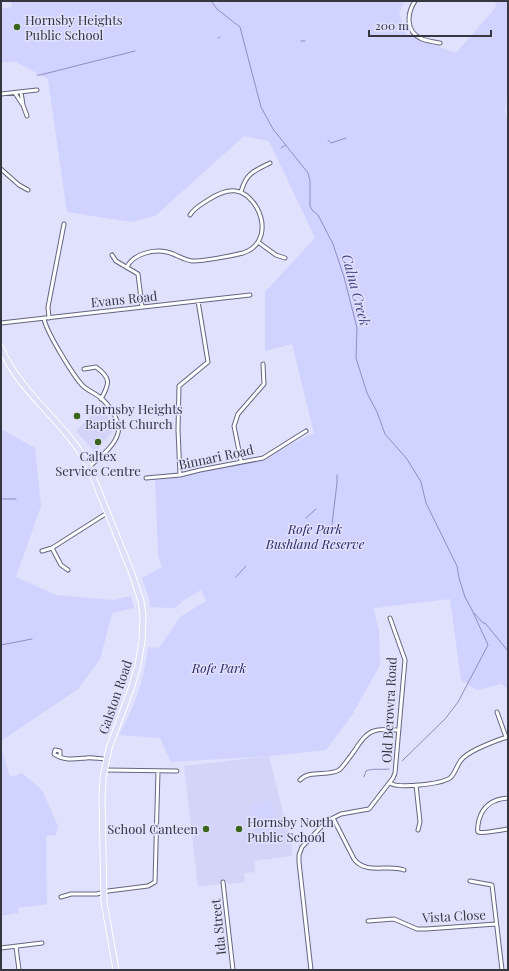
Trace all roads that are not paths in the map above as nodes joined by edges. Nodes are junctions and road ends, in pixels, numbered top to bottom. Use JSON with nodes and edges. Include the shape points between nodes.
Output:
{"nodes":[{"id":1,"x":415,"y":1,"type":"edge"},
{"id":2,"x":440,"y":43,"type":"dead end"},
{"id":3,"x":37,"y":90,"type":"dead end"},
{"id":4,"x":21,"y":92,"type":"junction"},
{"id":5,"x":15,"y":93,"type":"junction"},
{"id":6,"x":1,"y":94,"type":"edge"},
{"id":7,"x":24,"y":105,"type":"junction"},
{"id":8,"x":27,"y":116,"type":"dead end"},
{"id":9,"x":270,"y":163,"type":"dead end"},
{"id":10,"x":1,"y":168,"type":"edge"},
{"id":11,"x":28,"y":190,"type":"dead end"},
{"id":12,"x":241,"y":192,"type":"junction"},
{"id":13,"x":190,"y":215,"type":"dead end"},
{"id":14,"x":64,"y":224,"type":"dead end"},
{"id":15,"x":258,"y":242,"type":"junction"},
{"id":16,"x":112,"y":255,"type":"dead end"},
{"id":17,"x":285,"y":258,"type":"dead end"},
{"id":18,"x":127,"y":267,"type":"junction"},
{"id":19,"x":250,"y":294,"type":"dead end"},
{"id":20,"x":198,"y":301,"type":"junction"},
{"id":21,"x":142,"y":307,"type":"junction"},
{"id":22,"x":44,"y":318,"type":"junction"},
{"id":23,"x":49,"y":318,"type":"junction"},
{"id":24,"x":1,"y":323,"type":"edge"},
{"id":25,"x":1,"y":348,"type":"edge"},
{"id":26,"x":263,"y":364,"type":"dead end"},
{"id":27,"x":84,"y":369,"type":"dead end"},
{"id":28,"x":101,"y":399,"type":"junction"},
{"id":29,"x":306,"y":431,"type":"dead end"},
{"id":30,"x":241,"y":462,"type":"junction"},
{"id":31,"x":89,"y":467,"type":"junction"},
{"id":32,"x":180,"y":475,"type":"junction"},
{"id":33,"x":146,"y":478,"type":"dead end"},
{"id":34,"x":108,"y":513,"type":"junction"},
{"id":35,"x":52,"y":548,"type":"junction"},
{"id":36,"x":42,"y":551,"type":"dead end"},
{"id":37,"x":68,"y":570,"type":"dead end"},
{"id":38,"x":390,"y":618,"type":"dead end"},
{"id":39,"x":497,"y":712,"type":"dead end"},
{"id":40,"x":399,"y":730,"type":"junction"},
{"id":41,"x":507,"y":737,"type":"edge"},
{"id":42,"x":60,"y":757,"type":"dead end"},
{"id":43,"x":106,"y":759,"type":"junction"},
{"id":44,"x":104,"y":770,"type":"junction"},
{"id":45,"x":158,"y":771,"type":"junction"},
{"id":46,"x":177,"y":771,"type":"dead end"},
{"id":47,"x":300,"y":780,"type":"dead end"},
{"id":48,"x":390,"y":783,"type":"junction"},
{"id":49,"x":416,"y":785,"type":"junction"},
{"id":50,"x":508,"y":798,"type":"edge"},
{"id":51,"x":333,"y":818,"type":"junction"},
{"id":52,"x":508,"y":829,"type":"edge"},
{"id":53,"x":418,"y":830,"type":"dead end"},
{"id":54,"x":404,"y":870,"type":"dead end"},
{"id":55,"x":470,"y":881,"type":"dead end"},
{"id":56,"x":223,"y":882,"type":"dead end"},
{"id":57,"x":103,"y":892,"type":"junction"},
{"id":58,"x":61,"y":897,"type":"dead end"},
{"id":59,"x":368,"y":921,"type":"dead end"},
{"id":60,"x":496,"y":924,"type":"junction"},
{"id":61,"x":42,"y":943,"type":"dead end"},
{"id":62,"x":16,"y":947,"type":"junction"},
{"id":63,"x":1,"y":948,"type":"edge"},
{"id":64,"x":19,"y":970,"type":"edge"},
{"id":65,"x":116,"y":970,"type":"edge"},
{"id":66,"x":233,"y":970,"type":"edge"},
{"id":67,"x":311,"y":970,"type":"edge"},
{"id":68,"x":502,"y":970,"type":"edge"}],
"edges":[{"from":1,"to":2,"type":"street","via":[[408,18],[412,31],[422,39]]},
{"from":3,"to":4,"type":"street"},
{"from":4,"to":5,"type":"street"},
{"from":4,"to":7,"type":"street"},
{"from":5,"to":6,"type":"street"},
{"from":5,"to":7,"type":"street"},
{"from":7,"to":8,"type":"street"},
{"from":9,"to":12,"type":"street","via":[[248,176]]},
{"from":10,"to":11,"type":"street"},
{"from":12,"to":13,"type":"street","via":[[218,194],[197,207]]},
{"from":12,"to":15,"type":"street","via":[[251,200],[261,217],[263,230]]},
{"from":14,"to":23,"type":"street","via":[[48,306]]},
{"from":15,"to":17,"type":"street","via":[[276,255]]},
{"from":15,"to":18,"type":"street","via":[[245,252],[200,260],[184,260],[162,251],[147,253],[140,255]]},
{"from":16,"to":18,"type":"street","via":[[116,261]]},
{"from":18,"to":21,"type":"street","via":[[138,275]]},
{"from":19,"to":20,"type":"street","name":"Evans Road"},
{"from":20,"to":21,"type":"street","name":"Evans Road"},
{"from":20,"to":32,"type":"street","via":[[208,362],[179,386]]},
{"from":21,"to":23,"type":"street","name":"Evans Road"},
{"from":22,"to":23,"type":"street","name":"Evans Road"},
{"from":22,"to":24,"type":"street","name":"Evans Road"},
{"from":22,"to":28,"type":"street","via":[[46,329],[77,378]]},
{"from":25,"to":31,"type":"main road","name":"Galston Road","via":[[10,366],[73,442]]},
{"from":26,"to":30,"type":"street","via":[[264,384],[238,414],[234,426]]},
{"from":27,"to":28,"type":"street","via":[[96,367],[106,376],[108,386]]},
{"from":28,"to":31,"type":"street","via":[[111,410],[119,430],[117,437],[105,452]]},
{"from":29,"to":30,"type":"street","name":"Binnari Road","via":[[263,458]]},
{"from":30,"to":32,"type":"street","name":"Binnari Road"},
{"from":31,"to":34,"type":"main road","name":"Galston Road"},
{"from":32,"to":33,"type":"street","name":"Binnari Road"},
{"from":34,"to":35,"type":"street"},
{"from":34,"to":43,"type":"main road","name":"Galston Road","via":[[139,593],[143,624],[136,673]]},
{"from":35,"to":36,"type":"street"},
{"from":35,"to":37,"type":"street","via":[[61,565]]},
{"from":38,"to":40,"type":"street","name":"Old Berowra Road","via":[[405,660]]},
{"from":39,"to":41,"type":"street"},
{"from":40,"to":47,"type":"street","via":[[371,732],[339,770],[306,775]]},
{"from":40,"to":48,"type":"street","name":"Old Berowra Road","via":[[395,773]]},
{"from":41,"to":49,"type":"street","via":[[468,754],[453,775],[447,779]]},
{"from":42,"to":43,"type":"street","via":[[66,760]]},
{"from":43,"to":44,"type":"main road","name":"Galston Road"},
{"from":44,"to":45,"type":"street"},
{"from":44,"to":57,"type":"main road","name":"Galston Road"},
{"from":45,"to":46,"type":"street"},
{"from":45,"to":57,"type":"street","via":[[155,882],[148,886]]},
{"from":48,"to":49,"type":"street","via":[[398,786]]},
{"from":48,"to":51,"type":"street","name":"Old Berowra Road","via":[[369,810],[341,814]]},
{"from":49,"to":53,"type":"street","via":[[420,822]]},
{"from":50,"to":52,"type":"street","via":[[496,800],[483,809],[477,829],[480,834]]},
{"from":51,"to":54,"type":"street","via":[[359,864],[369,868],[393,867]]},
{"from":51,"to":67,"type":"street","name":"Old Berowra Road","via":[[302,847],[298,855]]},
{"from":55,"to":60,"type":"street","via":[[492,886]]},
{"from":56,"to":66,"type":"street","name":"Ida Street"},
{"from":57,"to":58,"type":"street"},
{"from":57,"to":65,"type":"main road","name":"Galston Road"},
{"from":59,"to":60,"type":"street","name":"Vista Close","via":[[394,919],[417,929]]},
{"from":60,"to":68,"type":"street"},
{"from":61,"to":62,"type":"street"},
{"from":62,"to":63,"type":"street"},
{"from":62,"to":64,"type":"street"}]}
